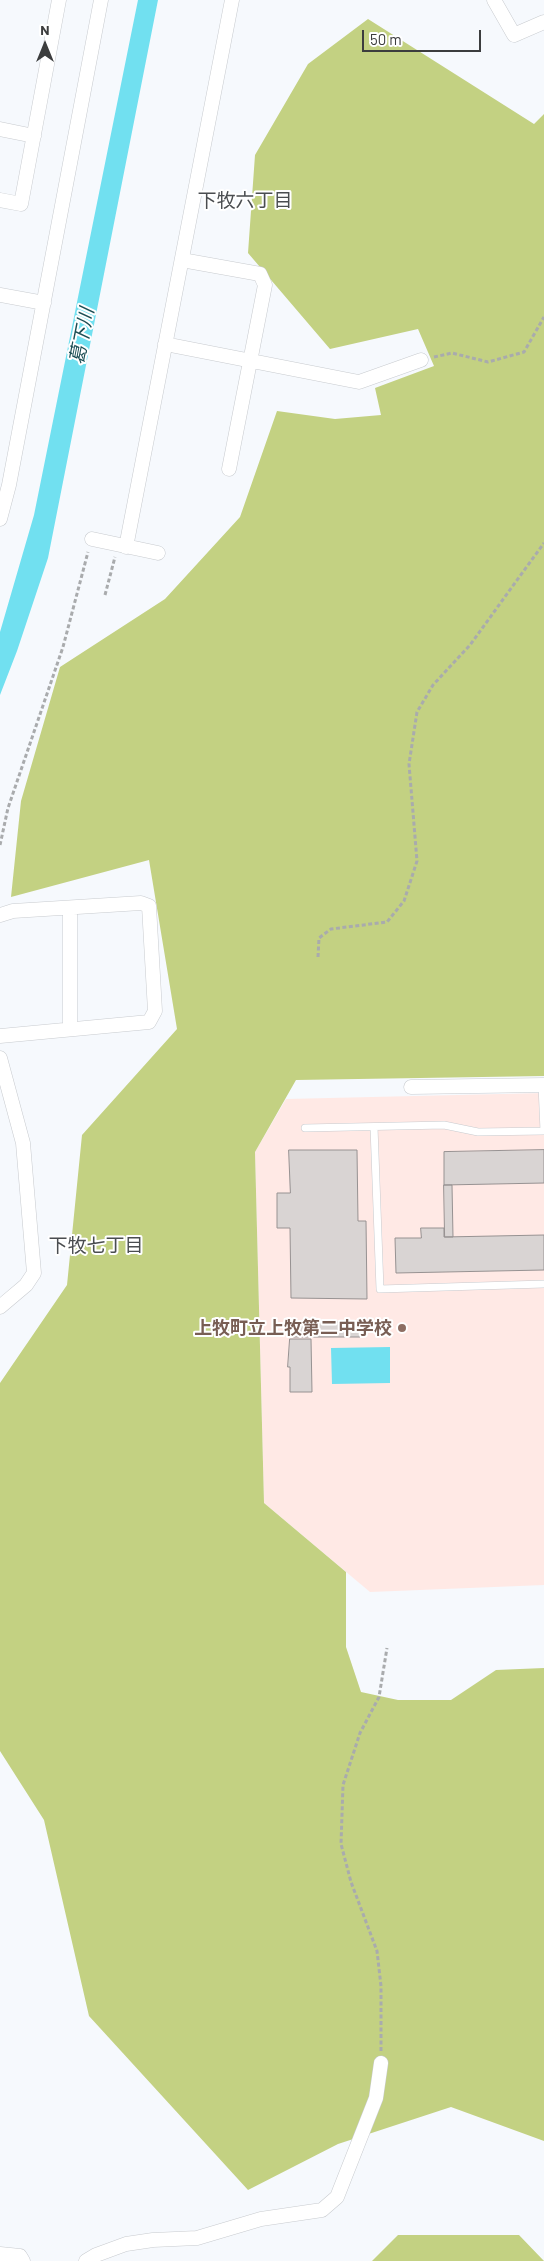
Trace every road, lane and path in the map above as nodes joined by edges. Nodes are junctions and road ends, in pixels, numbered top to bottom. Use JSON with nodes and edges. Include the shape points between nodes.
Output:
{"nodes":[{"id":1,"x":59,"y":0,"type":"edge"},
{"id":2,"x":101,"y":0,"type":"edge"},
{"id":3,"x":232,"y":0,"type":"edge"},
{"id":4,"x":494,"y":0,"type":"edge"},
{"id":5,"x":544,"y":22,"type":"edge"},
{"id":6,"x":0,"y":129,"type":"edge"},
{"id":7,"x":34,"y":136,"type":"junction"},
{"id":8,"x":0,"y":200,"type":"edge"},
{"id":9,"x":182,"y":260,"type":"junction"},
{"id":10,"x":0,"y":296,"type":"edge"},
{"id":11,"x":44,"y":303,"type":"junction"},
{"id":12,"x":544,"y":317,"type":"edge"},
{"id":13,"x":166,"y":344,"type":"junction"},
{"id":14,"x":250,"y":360,"type":"junction"},
{"id":15,"x":421,"y":360,"type":"joint"},
{"id":16,"x":229,"y":469,"type":"dead end"},
{"id":17,"x":0,"y":519,"type":"edge"},
{"id":18,"x":92,"y":539,"type":"joint"},
{"id":19,"x":544,"y":543,"type":"edge"},
{"id":20,"x":122,"y":546,"type":"junction"},
{"id":21,"x":158,"y":553,"type":"dead end"},
{"id":22,"x":105,"y":596,"type":"dead end"},
{"id":23,"x":0,"y":846,"type":"edge"},
{"id":24,"x":70,"y":908,"type":"junction"},
{"id":25,"x":0,"y":915,"type":"edge"},
{"id":26,"x":318,"y":957,"type":"dead end"},
{"id":27,"x":70,"y":1029,"type":"junction"},
{"id":28,"x":0,"y":1036,"type":"edge"},
{"id":29,"x":0,"y":1058,"type":"edge"},
{"id":30,"x":543,"y":1085,"type":"edge"},
{"id":31,"x":411,"y":1087,"type":"dead end"},
{"id":32,"x":374,"y":1127,"type":"junction"},
{"id":33,"x":305,"y":1128,"type":"dead end"},
{"id":34,"x":544,"y":1284,"type":"edge"},
{"id":35,"x":0,"y":1307,"type":"edge"},
{"id":36,"x":387,"y":1648,"type":"dead end"},
{"id":37,"x":381,"y":2063,"type":"joint"},
{"id":38,"x":0,"y":2254,"type":"edge"},
{"id":39,"x":23,"y":2261,"type":"edge"},
{"id":40,"x":86,"y":2261,"type":"edge"}],
"edges":[{"from":1,"to":7,"type":"street"},
{"from":2,"to":11,"type":"street"},
{"from":3,"to":9,"type":"street"},
{"from":4,"to":5,"type":"street","via":[[514,35]]},
{"from":6,"to":7,"type":"street"},
{"from":7,"to":8,"type":"street","via":[[21,204]]},
{"from":9,"to":13,"type":"street"},
{"from":9,"to":14,"type":"street","via":[[260,274],[265,285]]},
{"from":10,"to":11,"type":"street"},
{"from":11,"to":17,"type":"street"},
{"from":12,"to":15,"type":"path","via":[[524,352],[488,362],[452,353]]},
{"from":13,"to":14,"type":"street"},
{"from":13,"to":20,"type":"street"},
{"from":14,"to":15,"type":"street","via":[[359,382]]},
{"from":14,"to":16,"type":"street"},
{"from":18,"to":20,"type":"street"},
{"from":18,"to":23,"type":"path","via":[[63,647],[8,808]]},
{"from":19,"to":26,"type":"path","via":[[470,645],[433,685],[416,712],[409,764],[417,861],[404,901],[387,922],[330,929],[319,938]]},
{"from":20,"to":21,"type":"street"},
{"from":20,"to":22,"type":"path"},
{"from":24,"to":25,"type":"street","via":[[13,911]]},
{"from":24,"to":27,"type":"street"},
{"from":24,"to":27,"type":"street","via":[[141,903],[149,906],[156,1011],[149,1022]]},
{"from":27,"to":28,"type":"street"},
{"from":29,"to":35,"type":"street","via":[[23,1143],[34,1273],[26,1285]]},
{"from":30,"to":31,"type":"street"},
{"from":30,"to":32,"type":"lane","via":[[544,1131],[478,1132],[444,1125]]},
{"from":32,"to":33,"type":"lane"},
{"from":32,"to":34,"type":"lane","via":[[380,1289]]},
{"from":36,"to":37,"type":"path","via":[[379,1697],[360,1733],[343,1785],[341,1844],[351,1882],[377,1951],[381,1986]]},
{"from":37,"to":40,"type":"street","via":[[376,2098],[337,2197],[322,2210],[261,2219],[197,2238],[126,2244]]},
{"from":38,"to":39,"type":"street","via":[[20,2256]]}]}
